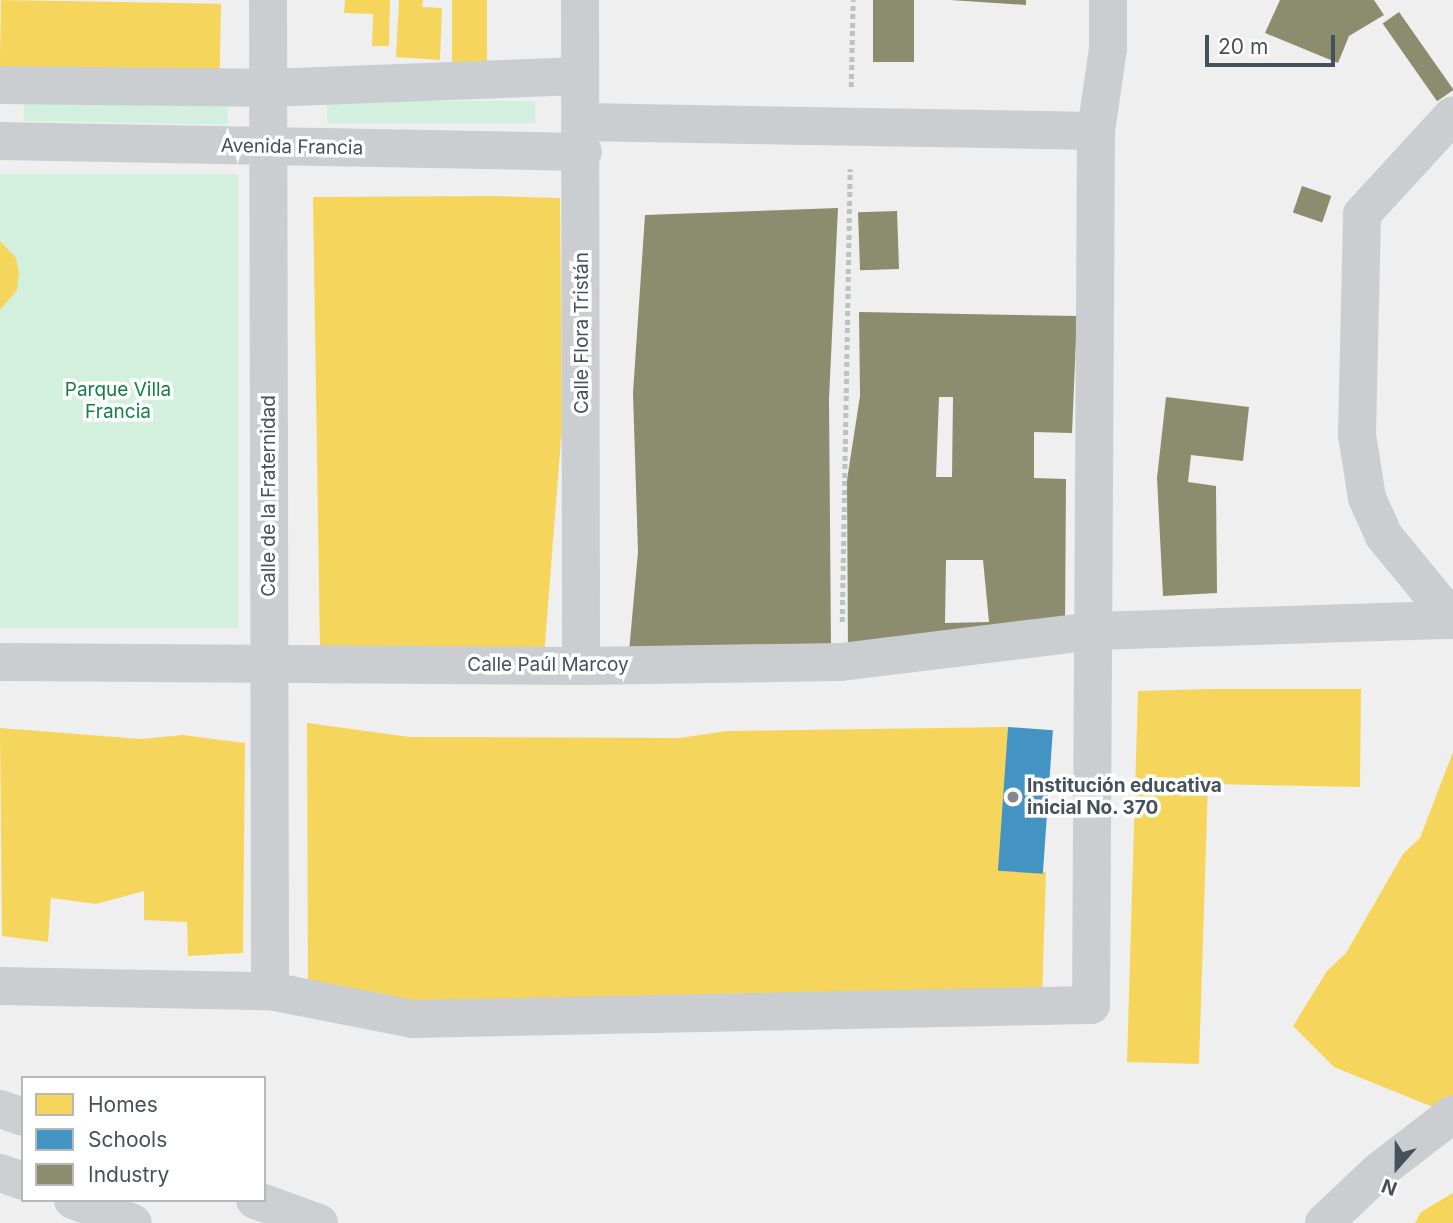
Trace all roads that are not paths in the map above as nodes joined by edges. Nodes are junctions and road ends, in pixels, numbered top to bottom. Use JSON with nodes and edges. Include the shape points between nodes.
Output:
{"nodes":[{"id":1,"x":268,"y":0,"type":"edge"},
{"id":2,"x":580,"y":0,"type":"edge"},
{"id":3,"x":1108,"y":0,"type":"edge"},
{"id":4,"x":580,"y":76,"type":"junction"},
{"id":5,"x":0,"y":85,"type":"edge"},
{"id":6,"x":267,"y":88,"type":"junction"},
{"id":7,"x":1453,"y":115,"type":"edge"},
{"id":8,"x":1096,"y":131,"type":"junction"},
{"id":9,"x":582,"y":137,"type":"junction"},
{"id":10,"x":0,"y":141,"type":"edge"},
{"id":11,"x":271,"y":147,"type":"junction"},
{"id":12,"x":1453,"y":620,"type":"edge"},
{"id":13,"x":1095,"y":631,"type":"junction"},
{"id":14,"x":0,"y":662,"type":"edge"},
{"id":15,"x":268,"y":662,"type":"junction"},
{"id":16,"x":581,"y":666,"type":"junction"},
{"id":17,"x":0,"y":986,"type":"edge"},
{"id":18,"x":270,"y":991,"type":"junction"},
{"id":19,"x":0,"y":1109,"type":"edge"},
{"id":20,"x":1453,"y":1114,"type":"edge"},
{"id":21,"x":21,"y":1116,"type":"edge"},
{"id":22,"x":0,"y":1173,"type":"edge"},
{"id":23,"x":21,"y":1180,"type":"edge"},
{"id":24,"x":78,"y":1202,"type":"edge"},
{"id":25,"x":261,"y":1202,"type":"edge"},
{"id":26,"x":133,"y":1223,"type":"edge"},
{"id":27,"x":319,"y":1223,"type":"edge"},
{"id":28,"x":1324,"y":1223,"type":"edge"}],
"edges":[{"from":1,"to":6,"type":"street","name":"Calle de la Fraternidad"},
{"from":2,"to":4,"type":"street","name":"Calle Flora Tristán"},
{"from":3,"to":8,"type":"street","via":[[1108,48]]},
{"from":4,"to":6,"type":"street"},
{"from":4,"to":9,"type":"street","name":"Calle Flora Tristán"},
{"from":5,"to":6,"type":"street"},
{"from":6,"to":11,"type":"street","name":"Calle de la Fraternidad"},
{"from":7,"to":12,"type":"street","via":[[1362,215],[1357,435],[1367,498],[1384,536]]},
{"from":8,"to":9,"type":"street","name":"Avenida Francia","via":[[851,126]]},
{"from":8,"to":13,"type":"street"},
{"from":9,"to":11,"type":"street","name":"Avenida Francia"},
{"from":9,"to":16,"type":"street","name":"Calle Flora Tristán"},
{"from":10,"to":11,"type":"street","name":"Avenida Francia"},
{"from":11,"to":15,"type":"street","name":"Calle de la Fraternidad"},
{"from":12,"to":13,"type":"street","name":"Calle Paúl Marcoy"},
{"from":13,"to":16,"type":"street","name":"Calle Paúl Marcoy","via":[[841,662]]},
{"from":13,"to":18,"type":"street","via":[[1091,1005],[413,1019]]},
{"from":14,"to":15,"type":"street","name":"Calle Paúl Marcoy"},
{"from":15,"to":16,"type":"street","name":"Calle Paúl Marcoy"},
{"from":15,"to":18,"type":"street","name":"Calle de la Fraternidad"},
{"from":17,"to":18,"type":"street"},
{"from":19,"to":21,"type":"main road"},
{"from":20,"to":28,"type":"street","via":[[1379,1171]]},
{"from":22,"to":23,"type":"main road"},
{"from":24,"to":26,"type":"main road"},
{"from":25,"to":27,"type":"main road"}]}
